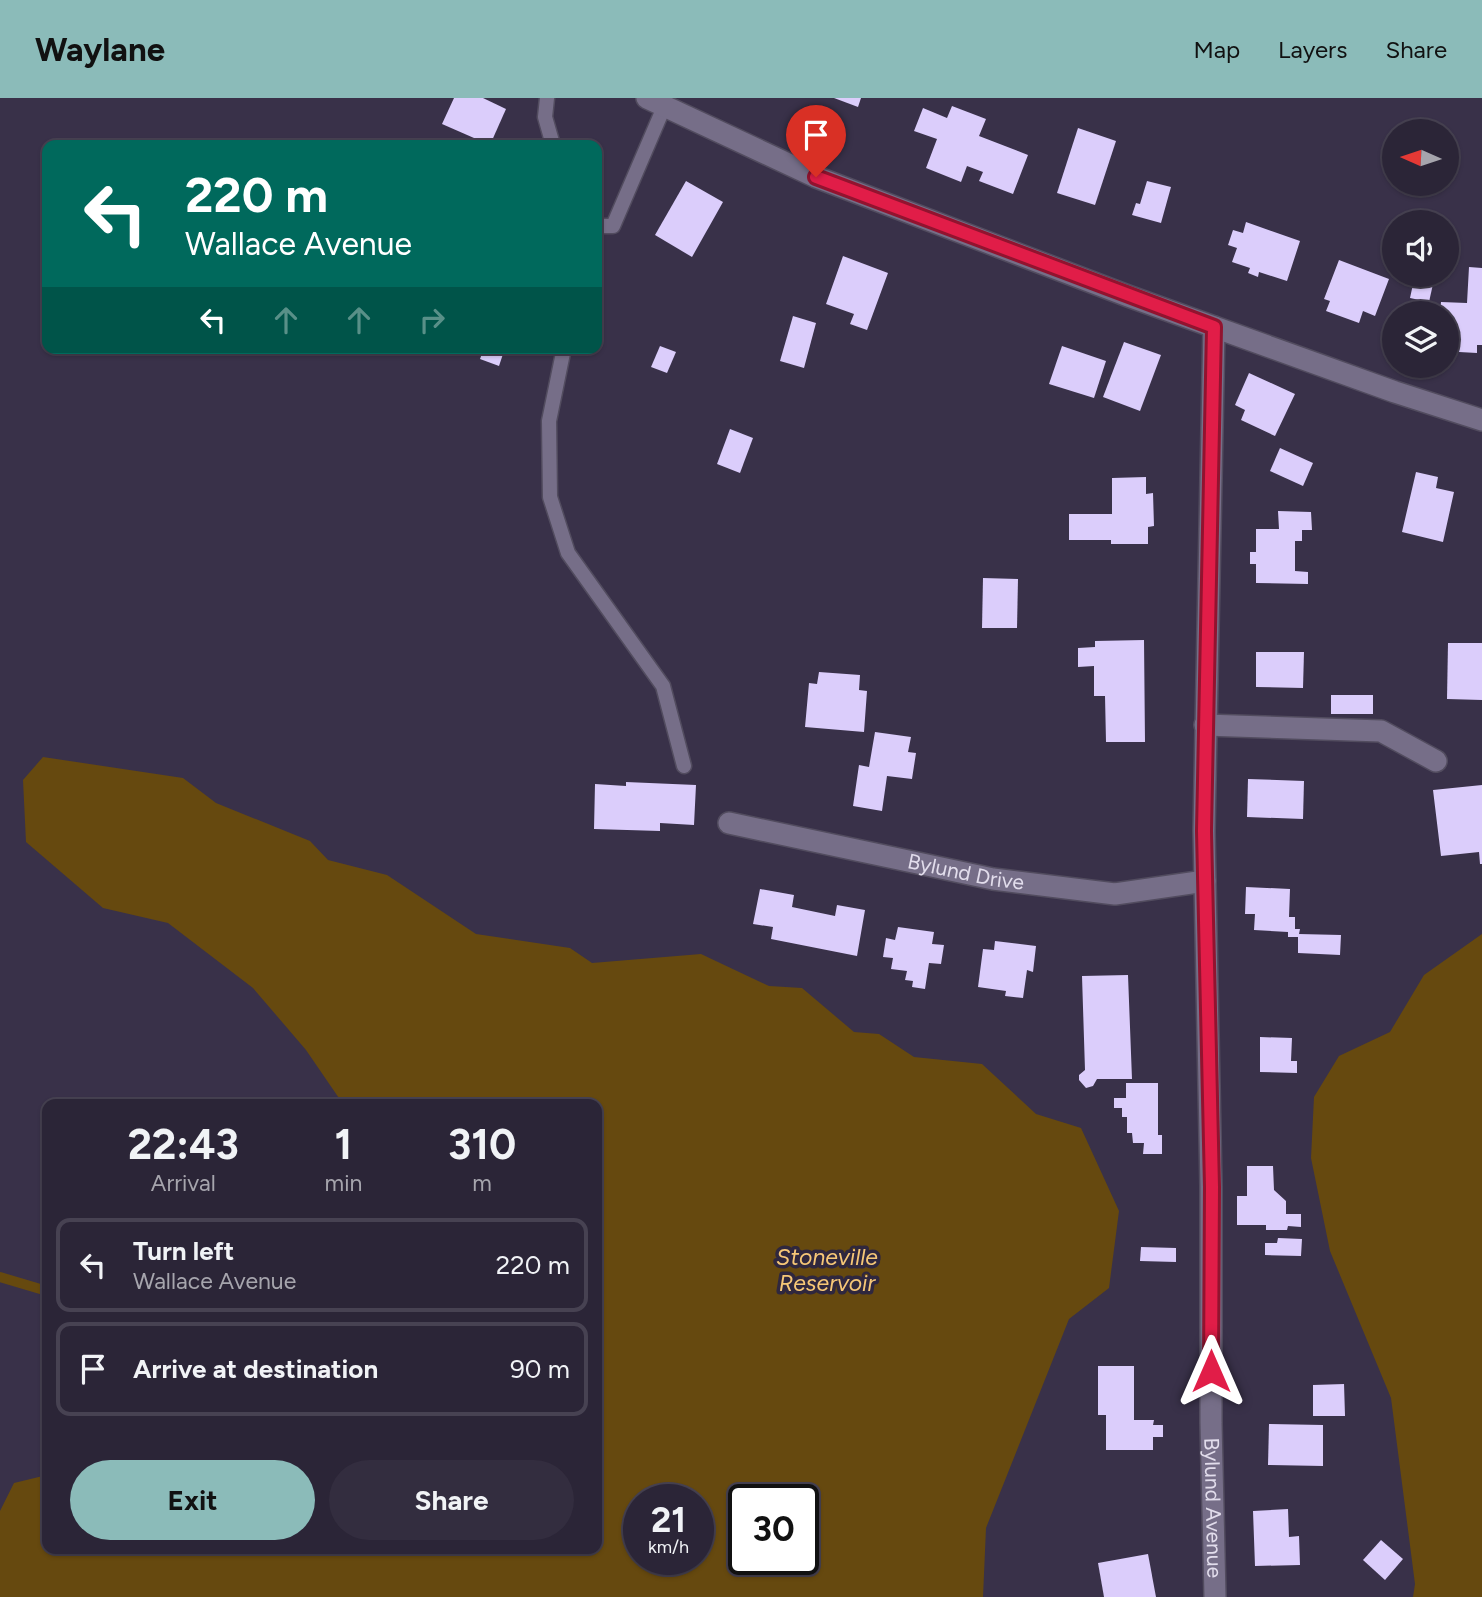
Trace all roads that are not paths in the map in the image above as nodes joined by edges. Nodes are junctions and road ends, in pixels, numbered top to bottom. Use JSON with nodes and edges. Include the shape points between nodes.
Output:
{"nodes":[{"id":1,"x":547,"y":98,"type":"edge"},
{"id":2,"x":655,"y":103,"type":"edge"},
{"id":3,"x":552,"y":140,"type":"edge"},
{"id":4,"x":602,"y":226,"type":"edge"},
{"id":5,"x":1214,"y":327,"type":"junction"},
{"id":6,"x":563,"y":354,"type":"edge"},
{"id":7,"x":1482,"y":420,"type":"edge"},
{"id":8,"x":1205,"y":725,"type":"junction"},
{"id":9,"x":1436,"y":761,"type":"dead end"},
{"id":10,"x":684,"y":766,"type":"dead end"},
{"id":11,"x":729,"y":823,"type":"dead end"},
{"id":12,"x":1205,"y":881,"type":"junction"},
{"id":13,"x":1215,"y":1597,"type":"edge"}],
"edges":[{"from":1,"to":3,"type":"lane","via":[[545,117]]},
{"from":2,"to":4,"type":"lane","via":[[613,226]]},
{"from":2,"to":5,"type":"street","via":[[816,177]]},
{"from":5,"to":7,"type":"street"},
{"from":5,"to":8,"type":"street","name":"Bylund Avenue"},
{"from":6,"to":10,"type":"lane","via":[[549,421],[550,498],[568,553],[663,686]]},
{"from":8,"to":9,"type":"street","via":[[1381,732]]},
{"from":8,"to":12,"type":"street","name":"Bylund Avenue"},
{"from":11,"to":12,"type":"street","name":"Bylund Drive","via":[[993,878],[1115,894]]},
{"from":12,"to":13,"type":"street","name":"Bylund Avenue"}]}
